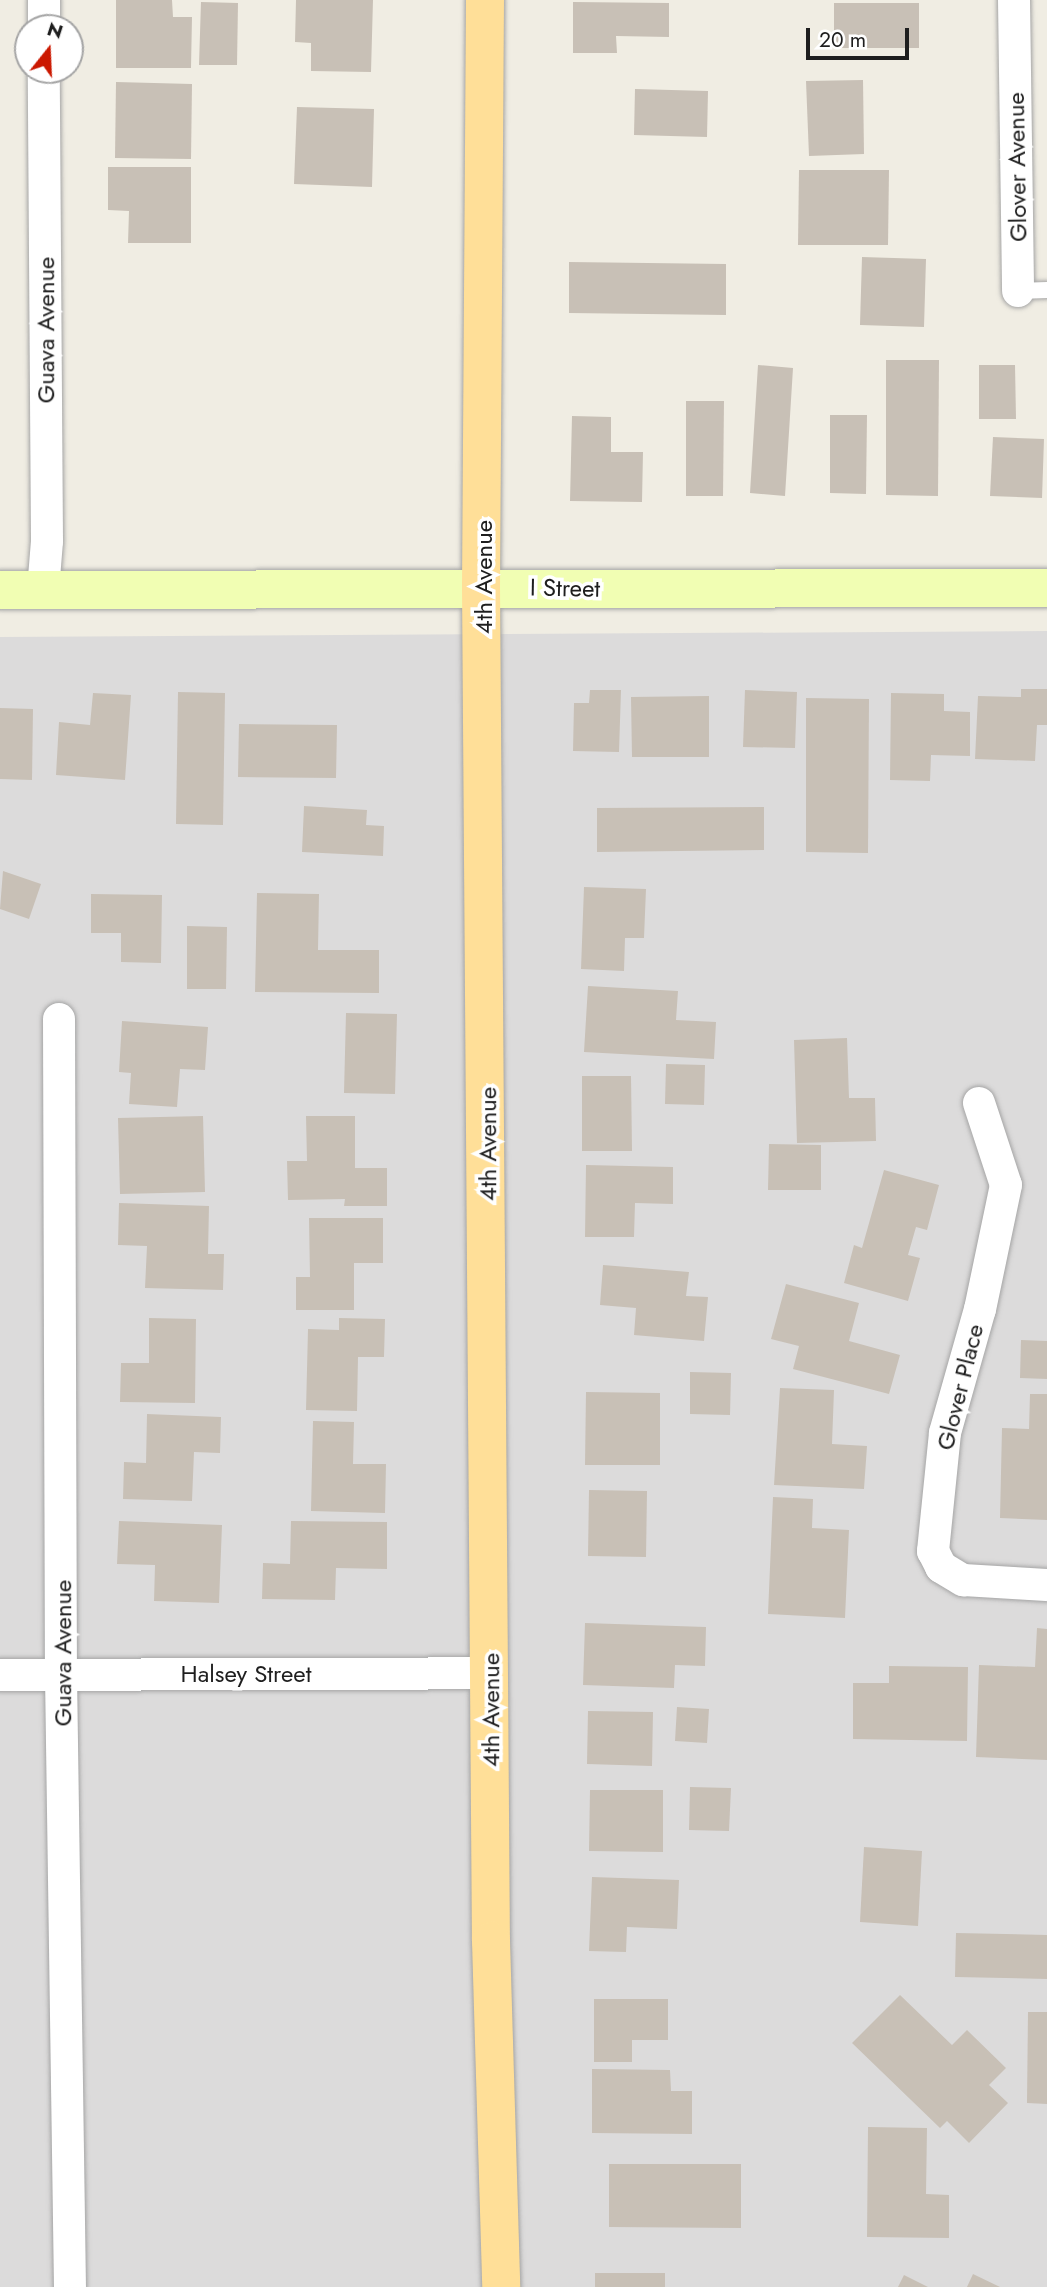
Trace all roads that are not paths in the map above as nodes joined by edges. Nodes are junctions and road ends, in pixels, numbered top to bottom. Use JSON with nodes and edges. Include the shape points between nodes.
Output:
{"nodes":[{"id":1,"x":485,"y":0,"type":"edge"},
{"id":2,"x":1014,"y":0,"type":"edge"},
{"id":3,"x":44,"y":84,"type":"edge"},
{"id":4,"x":1033,"y":290,"type":"edge"},
{"id":5,"x":481,"y":586,"type":"junction"},
{"id":6,"x":1047,"y":588,"type":"edge"},
{"id":7,"x":0,"y":590,"type":"edge"},
{"id":8,"x":43,"y":590,"type":"junction"},
{"id":9,"x":59,"y":1019,"type":"dead end"},
{"id":10,"x":979,"y":1103,"type":"dead end"},
{"id":11,"x":1047,"y":1585,"type":"edge"},
{"id":12,"x":491,"y":1673,"type":"junction"},
{"id":13,"x":0,"y":1675,"type":"edge"},
{"id":14,"x":61,"y":1675,"type":"junction"},
{"id":15,"x":70,"y":2287,"type":"edge"},
{"id":16,"x":501,"y":2287,"type":"edge"}],
"edges":[{"from":1,"to":5,"type":"main road","name":"4th Avenue"},
{"from":2,"to":4,"type":"street","name":"Glover Avenue"},
{"from":3,"to":8,"type":"street","name":"Guava Avenue","via":[[47,541]]},
{"from":5,"to":6,"type":"street","name":"I Street"},
{"from":5,"to":8,"type":"street","name":"I Street"},
{"from":5,"to":12,"type":"main road","name":"4th Avenue"},
{"from":7,"to":8,"type":"street","name":"I Street"},
{"from":9,"to":14,"type":"street","name":"Guava Avenue"},
{"from":10,"to":11,"type":"street","name":"Glover Place","via":[[1006,1185],[980,1310],[945,1433],[933,1551],[941,1567],[963,1580]]},
{"from":12,"to":14,"type":"street","name":"Halsey Street"},
{"from":12,"to":16,"type":"main road","name":"4th Avenue","via":[[492,1974],[498,2058]]},
{"from":13,"to":14,"type":"street","name":"Halsey Street"},
{"from":14,"to":15,"type":"street","name":"Guava Avenue"}]}
